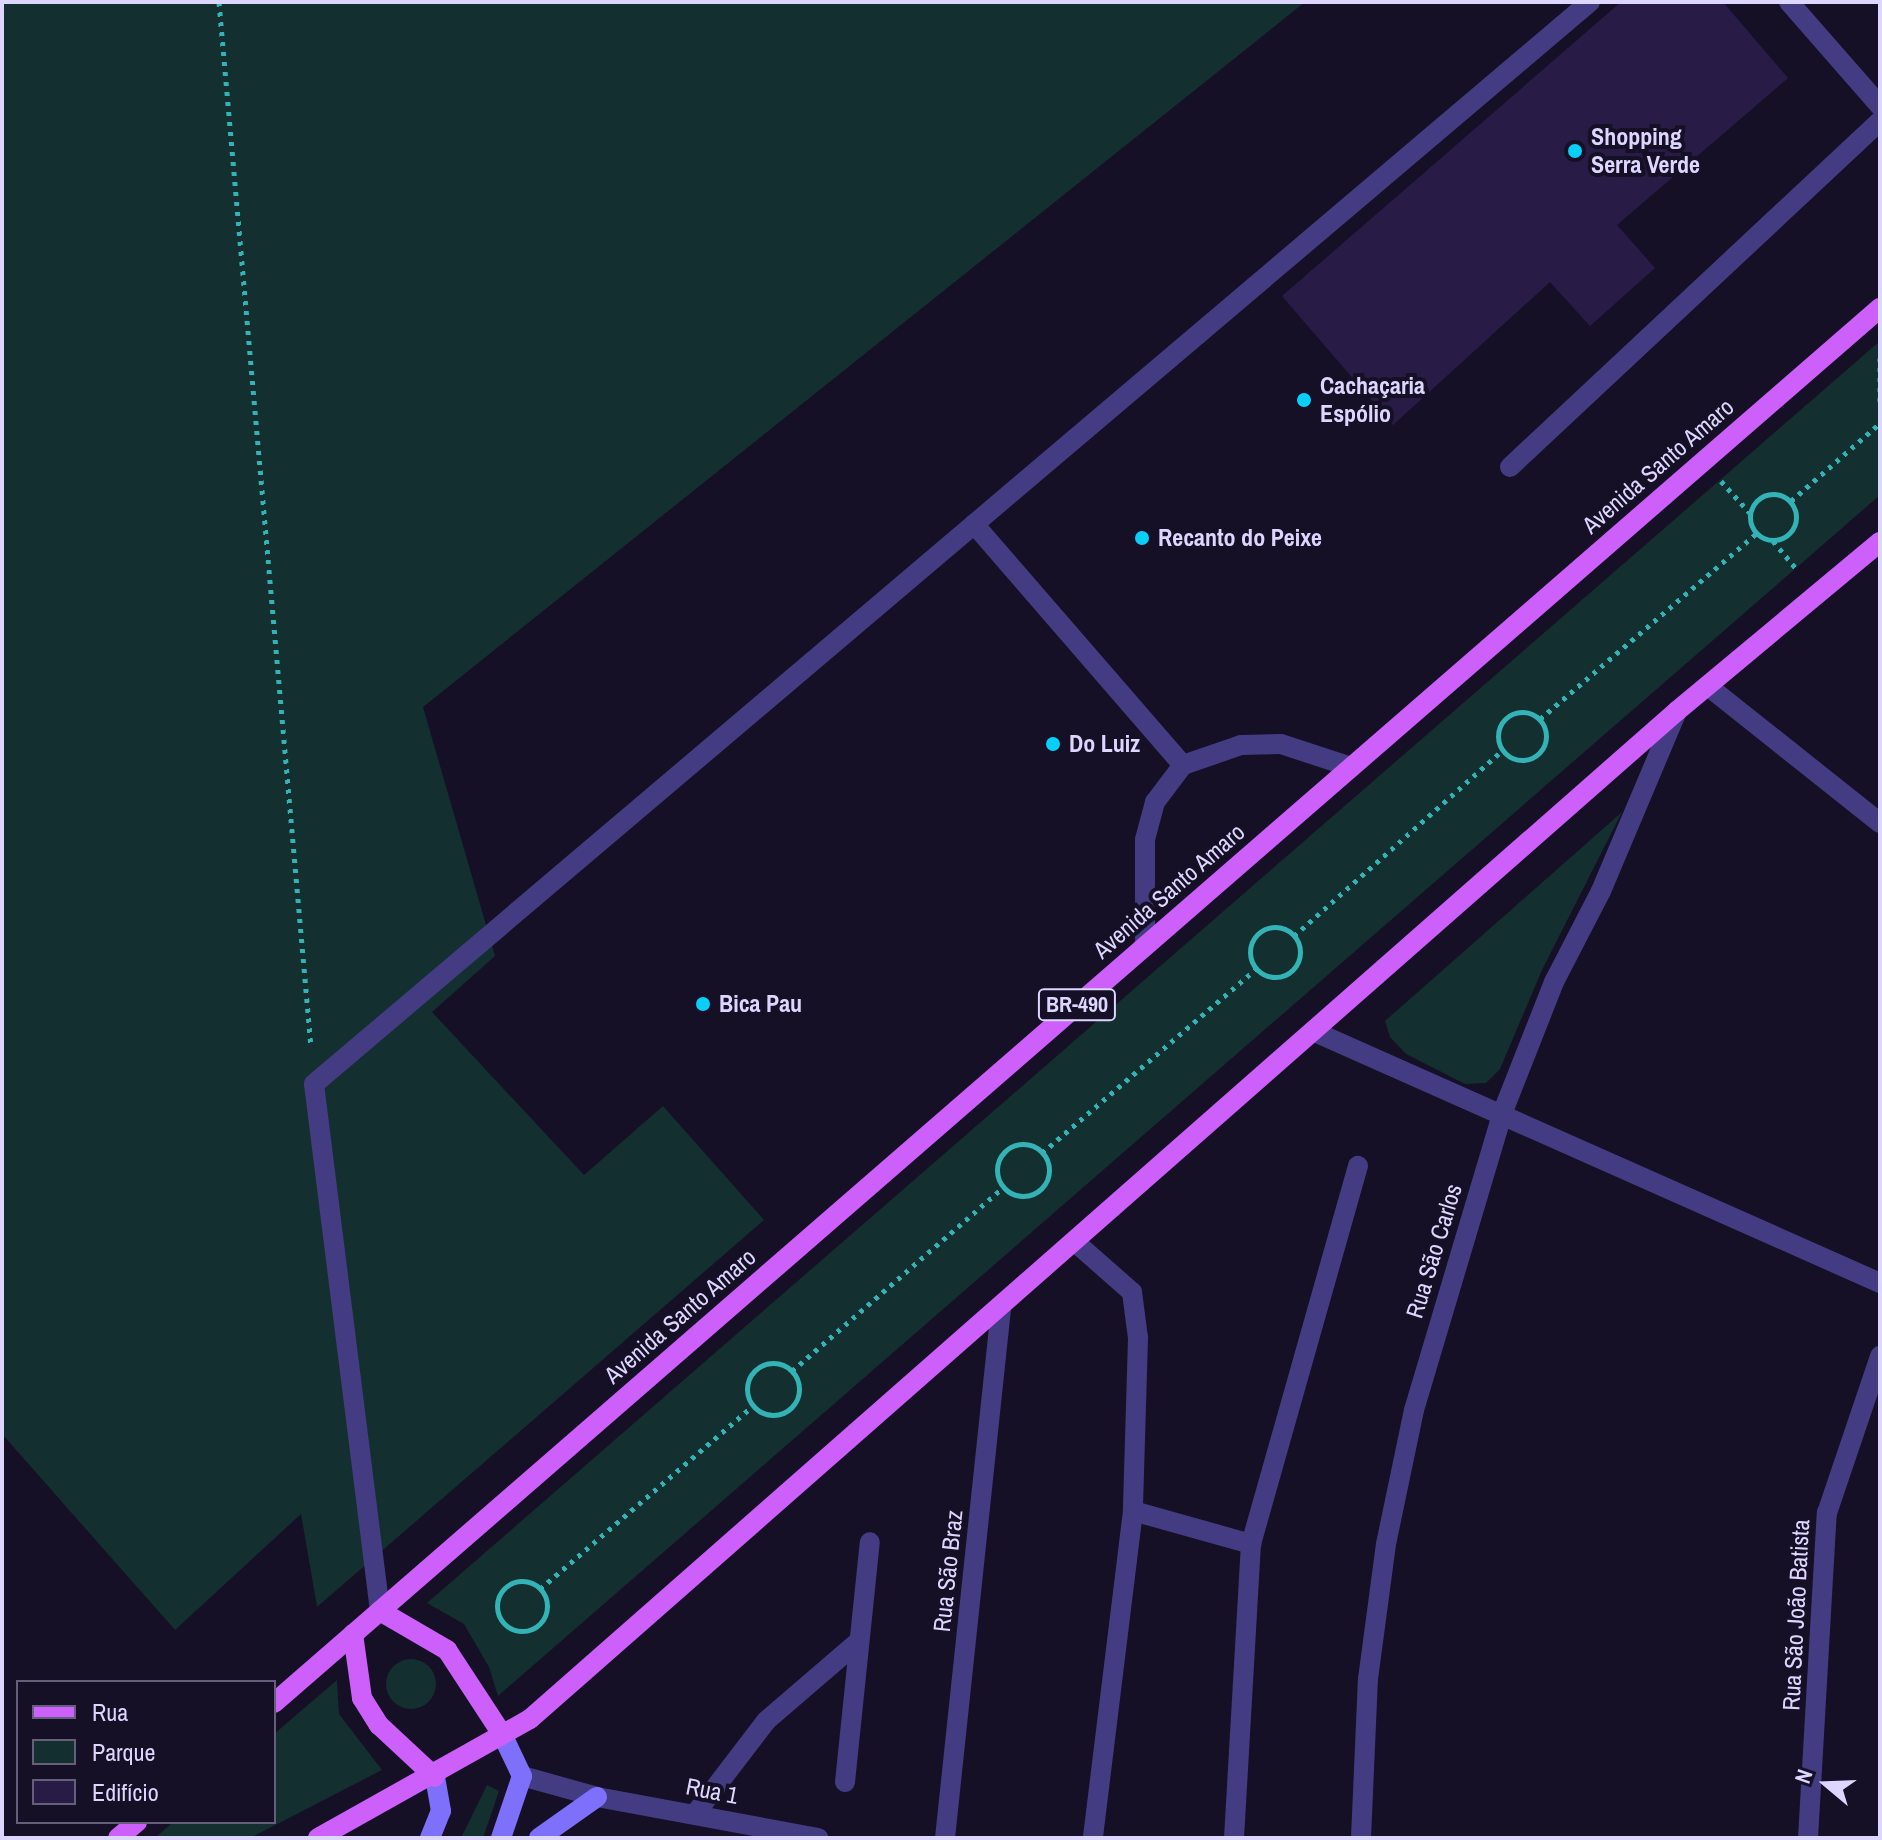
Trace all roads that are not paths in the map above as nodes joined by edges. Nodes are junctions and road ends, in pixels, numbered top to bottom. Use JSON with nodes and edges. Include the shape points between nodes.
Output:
{"nodes":[{"id":1,"x":1590,"y":2,"type":"edge"},
{"id":2,"x":1789,"y":2,"type":"edge"},
{"id":3,"x":1880,"y":106,"type":"edge"},
{"id":4,"x":1880,"y":121,"type":"edge"},
{"id":5,"x":1880,"y":308,"type":"edge"},
{"id":6,"x":1510,"y":467,"type":"dead end"},
{"id":7,"x":974,"y":524,"type":"junction"},
{"id":8,"x":1880,"y":542,"type":"edge"},
{"id":9,"x":1709,"y":687,"type":"junction"},
{"id":10,"x":1677,"y":711,"type":"junction"},
{"id":11,"x":1183,"y":765,"type":"junction"},
{"id":12,"x":1351,"y":767,"type":"junction"},
{"id":13,"x":1880,"y":823,"type":"edge"},
{"id":14,"x":1145,"y":946,"type":"junction"},
{"id":15,"x":1315,"y":1032,"type":"junction"},
{"id":16,"x":1502,"y":1114,"type":"junction"},
{"id":17,"x":1358,"y":1166,"type":"dead end"},
{"id":18,"x":1075,"y":1242,"type":"junction"},
{"id":19,"x":1880,"y":1283,"type":"edge"},
{"id":20,"x":1001,"y":1309,"type":"junction"},
{"id":21,"x":1880,"y":1356,"type":"edge"},
{"id":22,"x":1133,"y":1511,"type":"junction"},
{"id":23,"x":870,"y":1542,"type":"dead end"},
{"id":24,"x":1251,"y":1544,"type":"junction"},
{"id":25,"x":380,"y":1611,"type":"junction"},
{"id":26,"x":353,"y":1634,"type":"junction"},
{"id":27,"x":859,"y":1641,"type":"junction"},
{"id":28,"x":276,"y":1701,"type":"edge"},
{"id":29,"x":502,"y":1734,"type":"junction"},
{"id":30,"x":522,"y":1776,"type":"junction"},
{"id":31,"x":435,"y":1777,"type":"junction"},
{"id":32,"x":845,"y":1782,"type":"dead end"},
{"id":33,"x":597,"y":1797,"type":"junction"},
{"id":34,"x":695,"y":1814,"type":"junction"},
{"id":35,"x":135,"y":1824,"type":"edge"},
{"id":36,"x":118,"y":1838,"type":"edge"},
{"id":37,"x":318,"y":1838,"type":"edge"},
{"id":38,"x":430,"y":1838,"type":"edge"},
{"id":39,"x":501,"y":1838,"type":"edge"},
{"id":40,"x":539,"y":1838,"type":"edge"},
{"id":41,"x":818,"y":1838,"type":"edge"},
{"id":42,"x":945,"y":1838,"type":"edge"},
{"id":43,"x":1093,"y":1838,"type":"edge"},
{"id":44,"x":1234,"y":1838,"type":"edge"},
{"id":45,"x":1361,"y":1838,"type":"edge"},
{"id":46,"x":1808,"y":1838,"type":"edge"}],
"edges":[{"from":1,"to":7,"type":"street"},
{"from":2,"to":3,"type":"street"},
{"from":4,"to":6,"type":"street"},
{"from":5,"to":12,"type":"main road","name":"Avenida Santo Amaro","number":"BR-490"},
{"from":7,"to":11,"type":"street"},
{"from":7,"to":25,"type":"street","via":[[314,1084]]},
{"from":8,"to":9,"type":"main road"},
{"from":9,"to":10,"type":"main road"},
{"from":9,"to":13,"type":"street"},
{"from":10,"to":15,"type":"main road"},
{"from":10,"to":16,"type":"street","name":"Rua São Carlos","via":[[1601,891],[1554,982]]},
{"from":11,"to":12,"type":"street","via":[[1241,745],[1281,744]]},
{"from":11,"to":14,"type":"street","via":[[1155,802],[1145,840]]},
{"from":12,"to":14,"type":"main road","name":"Avenida Santo Amaro","number":"BR-490"},
{"from":14,"to":25,"type":"main road","name":"Avenida Santo Amaro","number":"BR-490"},
{"from":15,"to":16,"type":"street"},
{"from":15,"to":18,"type":"main road"},
{"from":16,"to":19,"type":"street"},
{"from":16,"to":45,"type":"street","name":"Rua São Carlos","via":[[1414,1410],[1386,1544],[1368,1679]]},
{"from":17,"to":24,"type":"street"},
{"from":18,"to":20,"type":"main road"},
{"from":18,"to":22,"type":"street","via":[[1132,1292],[1138,1338]]},
{"from":20,"to":29,"type":"main road","via":[[530,1719]]},
{"from":20,"to":42,"type":"street","name":"Rua São Braz"},
{"from":21,"to":46,"type":"street","name":"Rua São João Batista","via":[[1827,1513]]},
{"from":22,"to":24,"type":"street"},
{"from":22,"to":43,"type":"street"},
{"from":23,"to":27,"type":"street"},
{"from":24,"to":44,"type":"street"},
{"from":25,"to":26,"type":"main road","name":"Avenida Santo Amaro","number":"BR-490"},
{"from":25,"to":29,"type":"main road","via":[[447,1650]]},
{"from":26,"to":28,"type":"main road","name":"Avenida Santo Amaro","number":"BR-490"},
{"from":26,"to":31,"type":"main road","via":[[362,1698],[379,1725]]},
{"from":27,"to":32,"type":"street"},
{"from":27,"to":34,"type":"street","via":[[766,1721]]},
{"from":29,"to":30,"type":"street"},
{"from":29,"to":31,"type":"main road"},
{"from":30,"to":33,"type":"street","name":"Rua 1"},
{"from":30,"to":39,"type":"street"},
{"from":31,"to":37,"type":"main road"},
{"from":31,"to":38,"type":"street","via":[[441,1811]]},
{"from":33,"to":34,"type":"street","name":"Rua 1"},
{"from":33,"to":40,"type":"street"},
{"from":34,"to":41,"type":"street","name":"Rua 1"},
{"from":35,"to":36,"type":"main road"}]}
